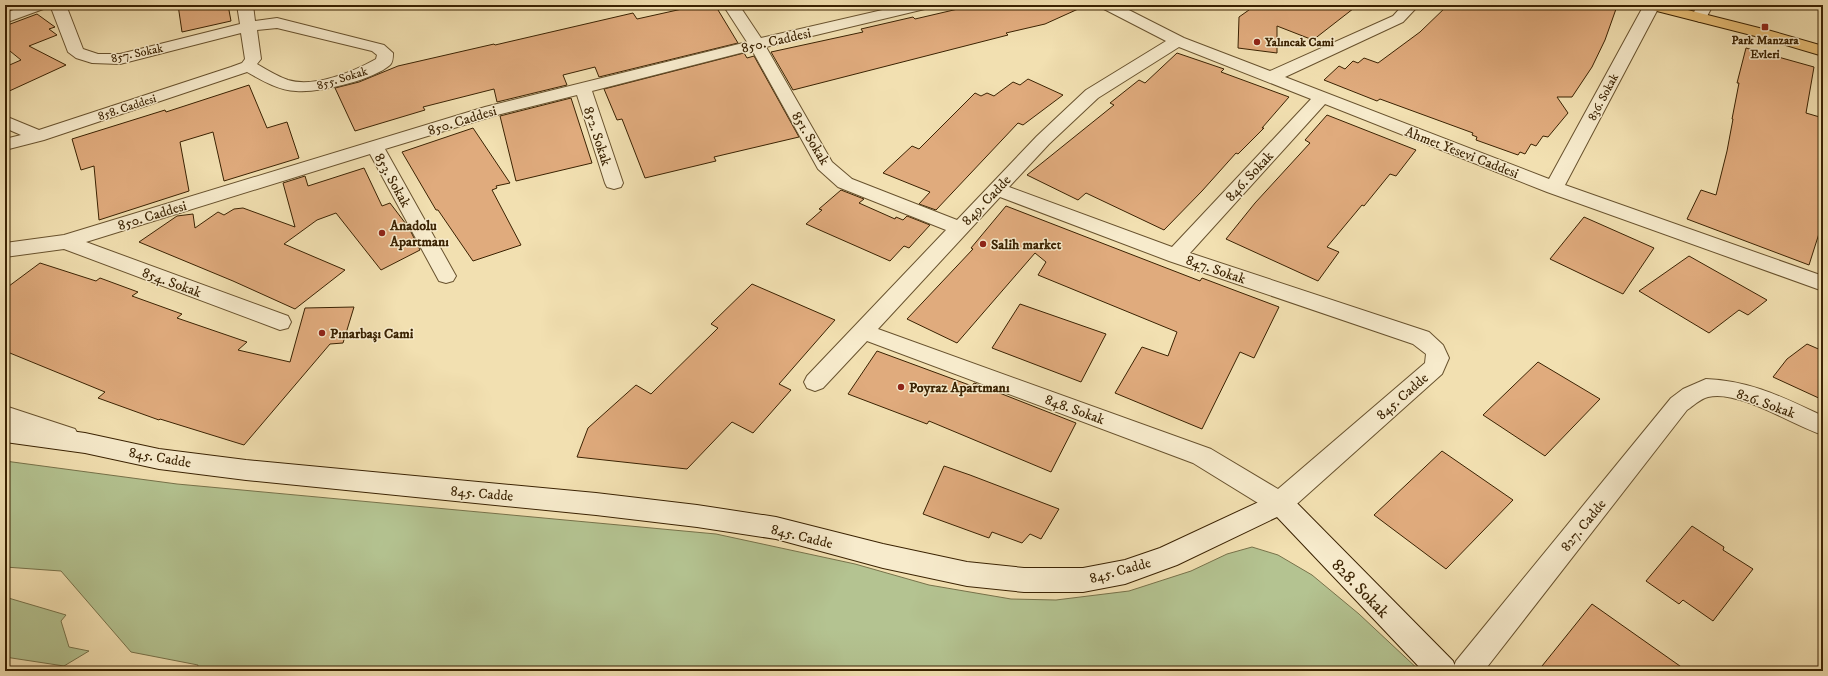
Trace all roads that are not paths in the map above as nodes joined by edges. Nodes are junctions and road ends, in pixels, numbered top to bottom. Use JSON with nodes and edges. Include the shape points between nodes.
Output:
{"nodes":[{"id":1,"x":41,"y":5,"type":"edge"},
{"id":2,"x":58,"y":5,"type":"edge"},
{"id":3,"x":245,"y":5,"type":"edge"},
{"id":4,"x":731,"y":5,"type":"edge"},
{"id":5,"x":924,"y":5,"type":"edge"},
{"id":6,"x":1107,"y":5,"type":"edge"},
{"id":7,"x":1412,"y":5,"type":"edge"},
{"id":8,"x":1651,"y":5,"type":"edge"},
{"id":9,"x":1702,"y":11,"type":"edge"},
{"id":10,"x":5,"y":18,"type":"edge"},
{"id":11,"x":249,"y":26,"type":"junction"},
{"id":12,"x":1178,"y":41,"type":"junction"},
{"id":13,"x":757,"y":44,"type":"junction"},
{"id":14,"x":1823,"y":51,"type":"edge"},
{"id":15,"x":248,"y":66,"type":"junction"},
{"id":16,"x":1271,"y":77,"type":"junction"},
{"id":17,"x":583,"y":88,"type":"junction"},
{"id":18,"x":1322,"y":97,"type":"junction"},
{"id":19,"x":5,"y":121,"type":"edge"},
{"id":20,"x":38,"y":136,"type":"junction"},
{"id":21,"x":5,"y":145,"type":"edge"},
{"id":22,"x":375,"y":146,"type":"junction"},
{"id":23,"x":614,"y":184,"type":"dead end"},
{"id":24,"x":1554,"y":188,"type":"junction"},
{"id":25,"x":996,"y":189,"type":"junction"},
{"id":26,"x":959,"y":228,"type":"junction"},
{"id":27,"x":65,"y":242,"type":"junction"},
{"id":28,"x":5,"y":250,"type":"edge"},
{"id":29,"x":1176,"y":256,"type":"junction"},
{"id":30,"x":446,"y":276,"type":"dead end"},
{"id":31,"x":1823,"y":284,"type":"edge"},
{"id":32,"x":280,"y":322,"type":"dead end"},
{"id":33,"x":862,"y":331,"type":"junction"},
{"id":34,"x":1435,"y":348,"type":"joint"},
{"id":35,"x":815,"y":382,"type":"dead end"},
{"id":36,"x":1706,"y":388,"type":"joint"},
{"id":37,"x":5,"y":415,"type":"edge"},
{"id":38,"x":1823,"y":426,"type":"edge"},
{"id":39,"x":5,"y":432,"type":"edge"},
{"id":40,"x":85,"y":443,"type":"junction"},
{"id":41,"x":1280,"y":503,"type":"junction"},
{"id":42,"x":1443,"y":671,"type":"edge"},
{"id":43,"x":1466,"y":671,"type":"edge"}],
"edges":[{"from":1,"to":10,"type":"street"},
{"from":2,"to":11,"type":"street","name":"857. Sokak","via":[[76,52],[86,58],[102,60],[120,59]]},
{"from":3,"to":11,"type":"street"},
{"from":4,"to":13,"type":"street"},
{"from":5,"to":13,"type":"street","name":"850. Caddesi"},
{"from":6,"to":12,"type":"street","name":"Ahmet Yesevi Caddesi"},
{"from":7,"to":16,"type":"street","via":[[1398,20]]},
{"from":8,"to":9,"type":"main road"},
{"from":8,"to":24,"type":"street","name":"836. Sokak"},
{"from":9,"to":14,"type":"main road","via":[[1765,34]]},
{"from":11,"to":15,"type":"street","via":[[254,59]]},
{"from":11,"to":15,"type":"street","name":"855. Sokak","via":[[277,23],[378,48],[385,53],[384,61],[371,70],[312,87],[284,84]]},
{"from":12,"to":16,"type":"street","name":"Ahmet Yesevi Caddesi"},
{"from":12,"to":25,"type":"street","name":"849. Cadde","via":[[1092,94]]},
{"from":13,"to":17,"type":"street","name":"850. Caddesi"},
{"from":13,"to":26,"type":"street","name":"851. Sokak","via":[[825,165],[845,183]]},
{"from":15,"to":20,"type":"street","name":"858. Caddesi"},
{"from":16,"to":18,"type":"street","name":"Ahmet Yesevi Caddesi"},
{"from":17,"to":22,"type":"street","name":"850. Caddesi","via":[[491,111]]},
{"from":17,"to":23,"type":"street","name":"852. Sokak"},
{"from":18,"to":24,"type":"street","name":"Ahmet Yesevi Caddesi"},
{"from":18,"to":29,"type":"street","name":"846. Sokak"},
{"from":19,"to":20,"type":"street"},
{"from":20,"to":21,"type":"street","name":"858. Caddesi"},
{"from":22,"to":27,"type":"street","name":"850. Caddesi"},
{"from":22,"to":30,"type":"street","name":"853. Sokak"},
{"from":24,"to":31,"type":"street","name":"Ahmet Yesevi Caddesi"},
{"from":25,"to":26,"type":"street","name":"849. Cadde"},
{"from":25,"to":29,"type":"street","name":"847. Sokak"},
{"from":26,"to":33,"type":"street","name":"849. Cadde"},
{"from":27,"to":28,"type":"street","name":"850. Caddesi"},
{"from":27,"to":32,"type":"street","name":"854. Sokak"},
{"from":29,"to":34,"type":"street","name":"847. Sokak","via":[[1421,338]]},
{"from":33,"to":35,"type":"street","name":"849. Cadde"},
{"from":33,"to":41,"type":"street","name":"848. Sokak","via":[[1202,456]]},
{"from":34,"to":41,"type":"street","name":"845. Cadde","via":[[1438,356],[1434,368]]},
{"from":36,"to":38,"type":"street","name":"826. Sokak","via":[[1728,389],[1757,396]]},
{"from":36,"to":43,"type":"street","name":"827. Cadde","via":[[1679,404]]},
{"from":37,"to":40,"type":"street"},
{"from":39,"to":40,"type":"street"},
{"from":40,"to":41,"type":"street","name":"845. Cadde","via":[[160,459],[246,470],[697,516],[776,528],[883,556],[967,574],[1024,580],[1083,580],[1125,572],[1168,557]]},
{"from":41,"to":42,"type":"street","name":"828. Sokak"}]}
